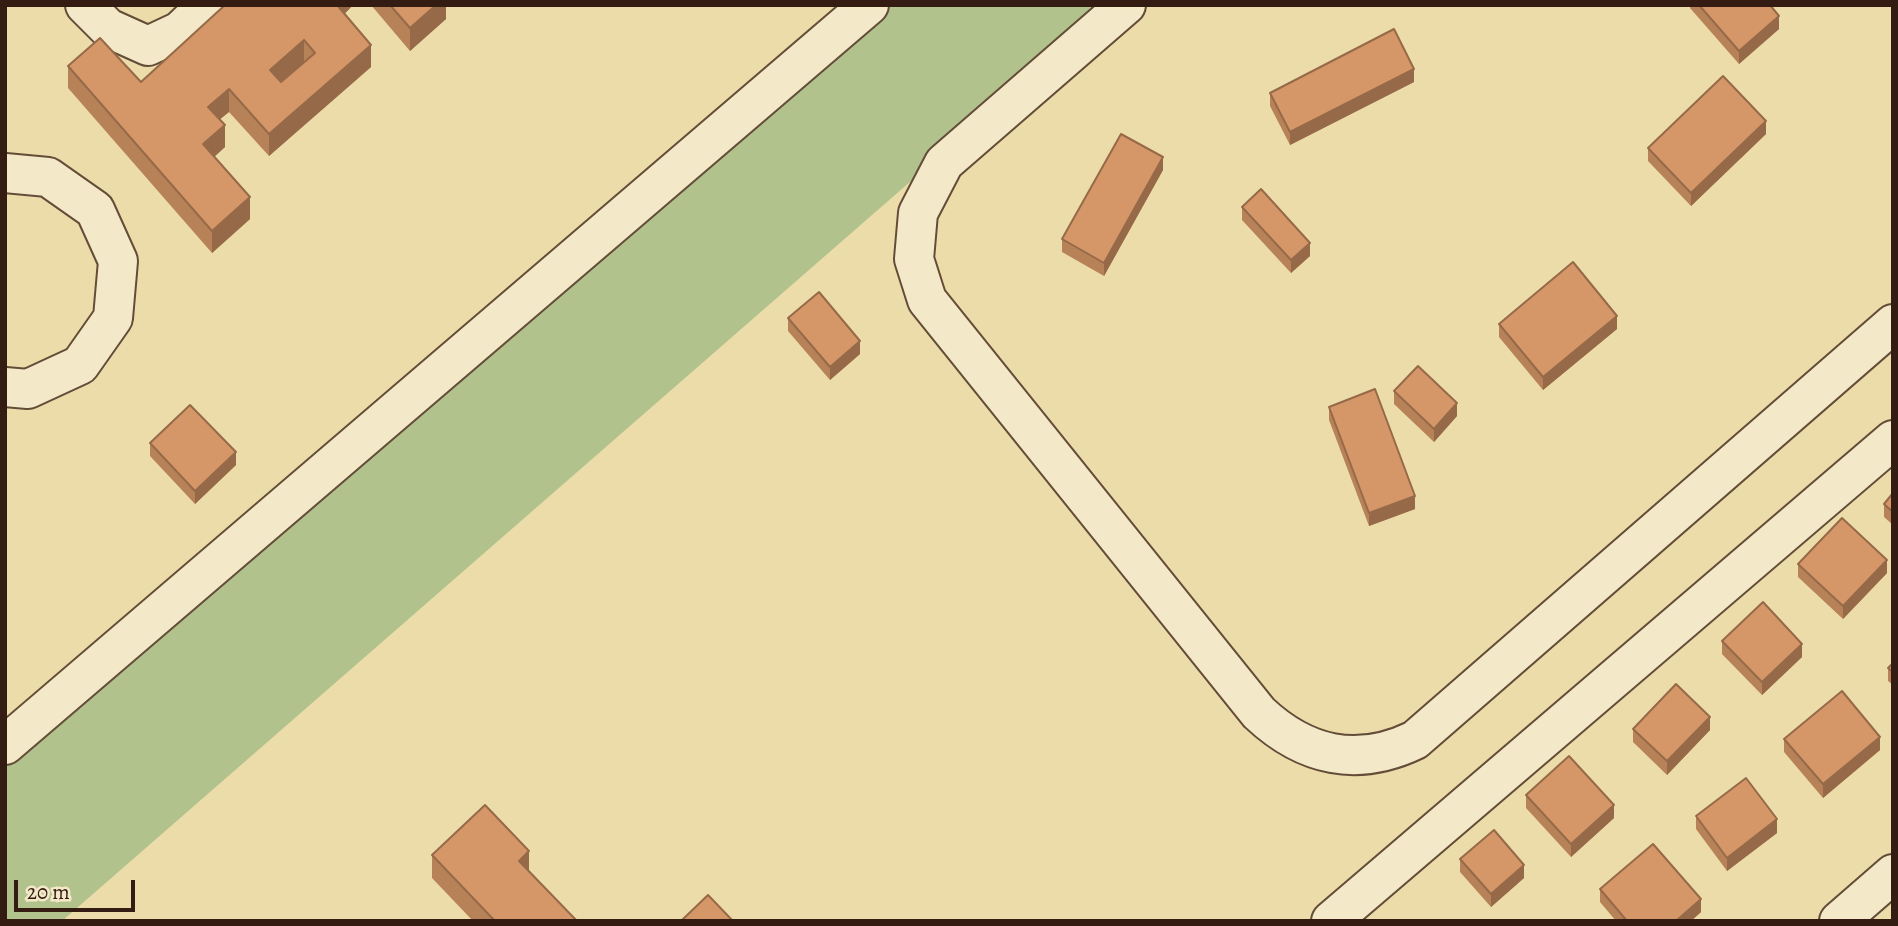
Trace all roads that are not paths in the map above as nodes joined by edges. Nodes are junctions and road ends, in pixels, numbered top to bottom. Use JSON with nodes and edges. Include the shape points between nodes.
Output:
{"nodes":[{"id":1,"x":85,"y":5,"type":"edge"},
{"id":2,"x":207,"y":5,"type":"edge"},
{"id":3,"x":869,"y":5,"type":"edge"},
{"id":4,"x":1126,"y":5,"type":"edge"},
{"id":5,"x":5,"y":173,"type":"edge"},
{"id":6,"x":1893,"y":324,"type":"edge"},
{"id":7,"x":5,"y":387,"type":"edge"},
{"id":8,"x":1893,"y":440,"type":"edge"},
{"id":9,"x":5,"y":745,"type":"edge"},
{"id":10,"x":1893,"y":874,"type":"edge"},
{"id":11,"x":1344,"y":917,"type":"edge"},
{"id":12,"x":1839,"y":921,"type":"edge"}],
"edges":[{"from":1,"to":2,"type":"street","via":[[108,28],[148,46],[180,31]]},
{"from":3,"to":9,"type":"street"},
{"from":4,"to":6,"type":"street","via":[[944,163],[918,213],[914,259],[927,300],[1241,691],[1280,732],[1307,746],[1369,756],[1415,740]]},
{"from":5,"to":7,"type":"street","via":[[48,177],[95,210],[118,261],[113,318],[79,365],[28,389]]},
{"from":8,"to":11,"type":"street"},
{"from":10,"to":12,"type":"street"}]}
